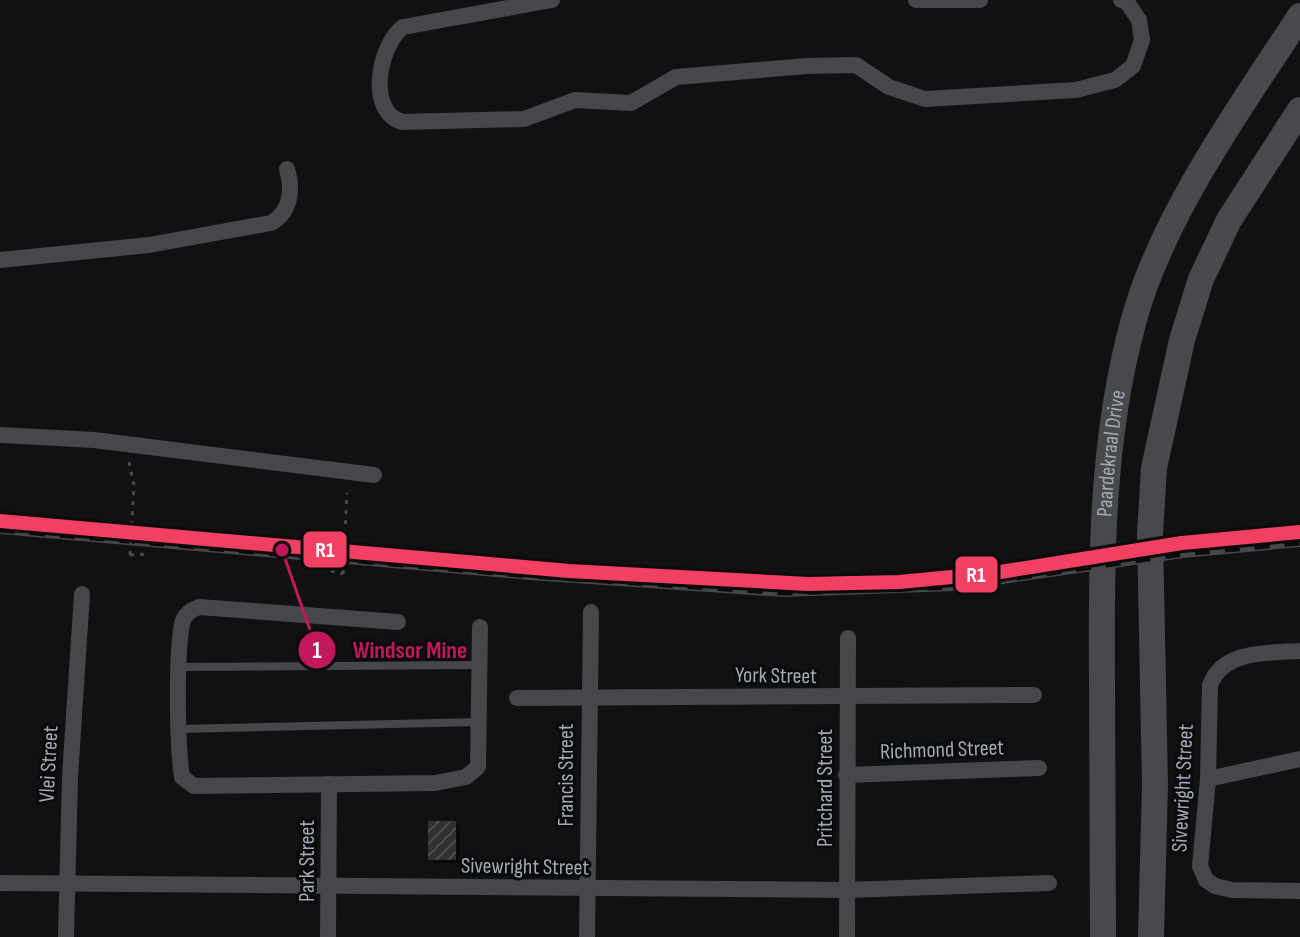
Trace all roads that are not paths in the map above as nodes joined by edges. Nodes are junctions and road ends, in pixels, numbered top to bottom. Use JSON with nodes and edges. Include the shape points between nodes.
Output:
{"nodes":[{"id":1,"x":552,"y":0,"type":"edge"},
{"id":2,"x":916,"y":0,"type":"edge"},
{"id":3,"x":980,"y":0,"type":"edge"},
{"id":4,"x":1121,"y":0,"type":"edge"},
{"id":5,"x":1300,"y":16,"type":"edge"},
{"id":6,"x":1300,"y":110,"type":"edge"},
{"id":7,"x":287,"y":169,"type":"dead end"},
{"id":8,"x":0,"y":260,"type":"edge"},
{"id":9,"x":0,"y":435,"type":"edge"},
{"id":10,"x":374,"y":475,"type":"dead end"},
{"id":11,"x":82,"y":594,"type":"dead end"},
{"id":12,"x":591,"y":612,"type":"dead end"},
{"id":13,"x":398,"y":622,"type":"dead end"},
{"id":14,"x":480,"y":627,"type":"dead end"},
{"id":15,"x":848,"y":638,"type":"dead end"},
{"id":16,"x":1300,"y":651,"type":"edge"},
{"id":17,"x":479,"y":665,"type":"junction"},
{"id":18,"x":180,"y":667,"type":"junction"},
{"id":19,"x":589,"y":695,"type":"junction"},
{"id":20,"x":1034,"y":695,"type":"dead end"},
{"id":21,"x":517,"y":698,"type":"dead end"},
{"id":22,"x":847,"y":698,"type":"junction"},
{"id":23,"x":479,"y":722,"type":"junction"},
{"id":24,"x":179,"y":729,"type":"junction"},
{"id":25,"x":1300,"y":759,"type":"edge"},
{"id":26,"x":1039,"y":768,"type":"dead end"},
{"id":27,"x":846,"y":775,"type":"junction"},
{"id":28,"x":1208,"y":779,"type":"junction"},
{"id":29,"x":329,"y":784,"type":"junction"},
{"id":30,"x":66,"y":882,"type":"junction"},
{"id":31,"x":0,"y":883,"type":"edge"},
{"id":32,"x":1049,"y":883,"type":"dead end"},
{"id":33,"x":329,"y":887,"type":"junction"},
{"id":34,"x":588,"y":890,"type":"junction"},
{"id":35,"x":847,"y":890,"type":"junction"},
{"id":36,"x":1300,"y":891,"type":"edge"},
{"id":37,"x":66,"y":937,"type":"edge"},
{"id":38,"x":328,"y":937,"type":"edge"},
{"id":39,"x":587,"y":937,"type":"edge"},
{"id":40,"x":847,"y":937,"type":"edge"},
{"id":41,"x":1103,"y":937,"type":"edge"},
{"id":42,"x":1151,"y":937,"type":"edge"}],
"edges":[{"from":1,"to":4,"type":"street","via":[[403,27],[392,38],[380,79],[390,116],[412,122],[524,119],[575,100],[631,103],[676,77],[807,66],[856,65],[889,87],[925,99],[1076,90],[1115,80],[1133,66],[1142,40],[1139,20]]},
{"from":2,"to":3,"type":"street"},
{"from":5,"to":41,"type":"main road","name":"Paardekraal Drive","via":[[1233,118],[1162,244],[1133,323],[1105,472]]},
{"from":6,"to":42,"type":"main road","name":"Paardekraal Drive","via":[[1229,220],[1201,279],[1154,468]]},
{"from":7,"to":8,"type":"street","via":[[288,203],[271,223],[149,245]]},
{"from":9,"to":10,"type":"street","via":[[94,440]]},
{"from":11,"to":30,"type":"street","name":"Vlei Street"},
{"from":12,"to":19,"type":"street","name":"Francis Street"},
{"from":13,"to":18,"type":"street","via":[[199,607],[183,621]]},
{"from":14,"to":17,"type":"street"},
{"from":15,"to":22,"type":"street","name":"Pritchard Street"},
{"from":16,"to":28,"type":"street","name":"Sivewright Street","via":[[1233,659],[1215,672],[1210,685]]},
{"from":17,"to":18,"type":"lane"},
{"from":17,"to":23,"type":"street"},
{"from":18,"to":24,"type":"street"},
{"from":19,"to":21,"type":"street","name":"York Street"},
{"from":19,"to":22,"type":"street","name":"York Street"},
{"from":19,"to":34,"type":"street","name":"Francis Street"},
{"from":20,"to":22,"type":"street","name":"York Street"},
{"from":22,"to":27,"type":"street","name":"Pritchard Street"},
{"from":23,"to":24,"type":"lane"},
{"from":23,"to":29,"type":"street","via":[[478,767],[466,777],[435,783]]},
{"from":24,"to":29,"type":"street","via":[[182,777],[194,786]]},
{"from":25,"to":28,"type":"street"},
{"from":26,"to":27,"type":"street","name":"Richmond Street"},
{"from":27,"to":35,"type":"street","name":"Pritchard Street"},
{"from":28,"to":36,"type":"street","name":"Sivewright Street","via":[[1200,845],[1206,880],[1232,890]]},
{"from":29,"to":33,"type":"street","name":"Park Street"},
{"from":30,"to":31,"type":"street","name":"Sivewright Street"},
{"from":30,"to":33,"type":"street","name":"Sivewright Street"},
{"from":30,"to":37,"type":"street","name":"Vlei Street"},
{"from":32,"to":35,"type":"street","name":"Sivewright Street"},
{"from":33,"to":34,"type":"street","name":"Sivewright Street"},
{"from":33,"to":38,"type":"street","name":"Park Street"},
{"from":34,"to":35,"type":"street","name":"Sivewright Street"},
{"from":34,"to":39,"type":"street","name":"Francis Street"},
{"from":35,"to":40,"type":"street","name":"Pritchard Street"}]}
